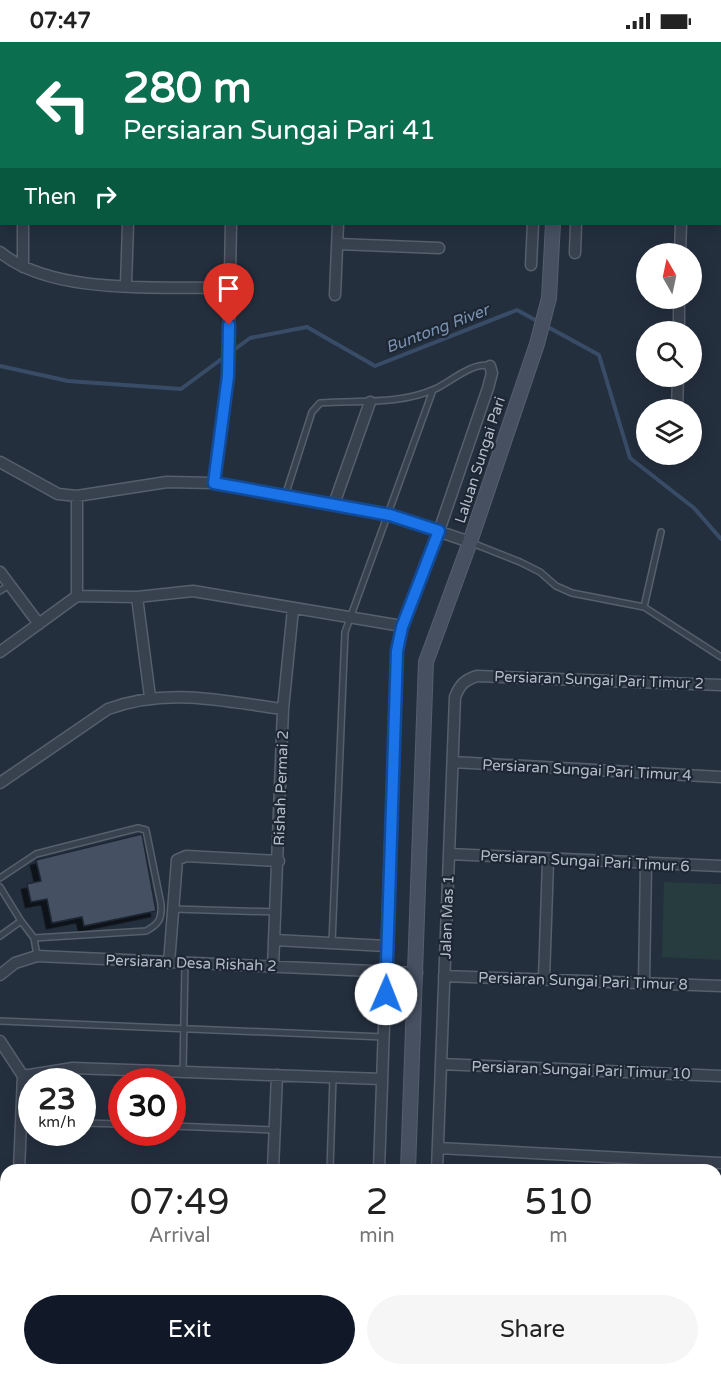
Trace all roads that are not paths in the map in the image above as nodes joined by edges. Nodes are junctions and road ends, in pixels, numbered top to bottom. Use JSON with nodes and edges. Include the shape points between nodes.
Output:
{"nodes":[{"id":1,"x":23,"y":225,"type":"edge"},
{"id":2,"x":128,"y":225,"type":"edge"},
{"id":3,"x":231,"y":225,"type":"edge"},
{"id":4,"x":338,"y":225,"type":"edge"},
{"id":5,"x":533,"y":225,"type":"edge"},
{"id":6,"x":553,"y":225,"type":"edge"},
{"id":7,"x":576,"y":225,"type":"edge"},
{"id":8,"x":681,"y":225,"type":"edge"},
{"id":9,"x":680,"y":243,"type":"edge"},
{"id":10,"x":338,"y":244,"type":"junction"},
{"id":11,"x":439,"y":248,"type":"dead end"},
{"id":12,"x":0,"y":252,"type":"edge"},
{"id":13,"x":575,"y":253,"type":"dead end"},
{"id":14,"x":531,"y":265,"type":"dead end"},
{"id":15,"x":23,"y":267,"type":"junction"},
{"id":16,"x":126,"y":285,"type":"junction"},
{"id":17,"x":229,"y":288,"type":"junction"},
{"id":18,"x":335,"y":295,"type":"dead end"},
{"id":19,"x":490,"y":366,"type":"joint"},
{"id":20,"x":433,"y":390,"type":"junction"},
{"id":21,"x":370,"y":402,"type":"junction"},
{"id":22,"x":0,"y":462,"type":"edge"},
{"id":23,"x":214,"y":483,"type":"junction"},
{"id":24,"x":77,"y":495,"type":"junction"},
{"id":25,"x":285,"y":496,"type":"junction"},
{"id":26,"x":334,"y":504,"type":"junction"},
{"id":27,"x":390,"y":515,"type":"junction"},
{"id":28,"x":439,"y":531,"type":"junction"},
{"id":29,"x":661,"y":532,"type":"dead end"},
{"id":30,"x":470,"y":542,"type":"junction"},
{"id":31,"x":0,"y":573,"type":"edge"},
{"id":32,"x":4,"y":588,"type":"edge"},
{"id":33,"x":77,"y":596,"type":"junction"},
{"id":34,"x":137,"y":597,"type":"junction"},
{"id":35,"x":644,"y":607,"type":"junction"},
{"id":36,"x":293,"y":609,"type":"junction"},
{"id":37,"x":351,"y":616,"type":"junction"},
{"id":38,"x":39,"y":624,"type":"junction"},
{"id":39,"x":402,"y":627,"type":"junction"},
{"id":40,"x":0,"y":651,"type":"edge"},
{"id":41,"x":721,"y":657,"type":"edge"},
{"id":42,"x":477,"y":676,"type":"joint"},
{"id":43,"x":721,"y":685,"type":"edge"},
{"id":44,"x":150,"y":697,"type":"junction"},
{"id":45,"x":283,"y":709,"type":"junction"},
{"id":46,"x":453,"y":762,"type":"junction"},
{"id":47,"x":721,"y":777,"type":"edge"},
{"id":48,"x":0,"y":783,"type":"edge"},
{"id":49,"x":449,"y":854,"type":"junction"},
{"id":50,"x":279,"y":861,"type":"junction"},
{"id":51,"x":548,"y":861,"type":"junction"},
{"id":52,"x":646,"y":864,"type":"junction"},
{"id":53,"x":721,"y":866,"type":"edge"},
{"id":54,"x":0,"y":878,"type":"edge"},
{"id":55,"x":0,"y":887,"type":"edge"},
{"id":56,"x":173,"y":909,"type":"junction"},
{"id":57,"x":276,"y":912,"type":"junction"},
{"id":58,"x":21,"y":921,"type":"junction"},
{"id":59,"x":0,"y":936,"type":"edge"},
{"id":60,"x":34,"y":938,"type":"junction"},
{"id":61,"x":275,"y":940,"type":"junction"},
{"id":62,"x":332,"y":944,"type":"junction"},
{"id":63,"x":386,"y":946,"type":"junction"},
{"id":64,"x":38,"y":957,"type":"junction"},
{"id":65,"x":169,"y":963,"type":"junction"},
{"id":66,"x":185,"y":963,"type":"junction"},
{"id":67,"x":273,"y":967,"type":"junction"},
{"id":68,"x":387,"y":972,"type":"junction"},
{"id":69,"x":417,"y":973,"type":"junction"},
{"id":70,"x":0,"y":975,"type":"edge"},
{"id":71,"x":444,"y":976,"type":"junction"},
{"id":72,"x":544,"y":979,"type":"junction"},
{"id":73,"x":644,"y":984,"type":"junction"},
{"id":74,"x":721,"y":986,"type":"edge"},
{"id":75,"x":0,"y":1021,"type":"edge"},
{"id":76,"x":183,"y":1027,"type":"junction"},
{"id":77,"x":384,"y":1037,"type":"junction"},
{"id":78,"x":0,"y":1041,"type":"edge"},
{"id":79,"x":441,"y":1064,"type":"junction"},
{"id":80,"x":18,"y":1068,"type":"edge"},
{"id":81,"x":183,"y":1068,"type":"edge"},
{"id":82,"x":186,"y":1072,"type":"edge"},
{"id":83,"x":277,"y":1075,"type":"junction"},
{"id":84,"x":721,"y":1076,"type":"edge"},
{"id":85,"x":333,"y":1077,"type":"junction"},
{"id":86,"x":382,"y":1079,"type":"junction"},
{"id":87,"x":186,"y":1127,"type":"edge"},
{"id":88,"x":275,"y":1130,"type":"junction"},
{"id":89,"x":22,"y":1146,"type":"edge"},
{"id":90,"x":438,"y":1148,"type":"junction"},
{"id":91,"x":721,"y":1162,"type":"edge"},
{"id":92,"x":20,"y":1164,"type":"edge"},
{"id":93,"x":273,"y":1164,"type":"edge"},
{"id":94,"x":330,"y":1164,"type":"edge"},
{"id":95,"x":379,"y":1164,"type":"edge"},
{"id":96,"x":408,"y":1164,"type":"edge"},
{"id":97,"x":437,"y":1164,"type":"edge"}],
"edges":[{"from":1,"to":15,"type":"street"},
{"from":2,"to":16,"type":"street"},
{"from":3,"to":17,"type":"street"},
{"from":4,"to":10,"type":"street"},
{"from":5,"to":14,"type":"street"},
{"from":6,"to":30,"type":"main road","name":"Laluan Sungai Pari","via":[[549,298],[537,344]]},
{"from":7,"to":13,"type":"street"},
{"from":8,"to":9,"type":"street"},
{"from":10,"to":11,"type":"street"},
{"from":10,"to":18,"type":"street"},
{"from":12,"to":15,"type":"street"},
{"from":15,"to":16,"type":"street","via":[[84,284]]},
{"from":16,"to":17,"type":"street"},
{"from":17,"to":23,"type":"street","via":[[228,376]]},
{"from":19,"to":20,"type":"lane","via":[[472,370]]},
{"from":19,"to":28,"type":"street","via":[[488,388]]},
{"from":20,"to":21,"type":"lane"},
{"from":20,"to":27,"type":"lane"},
{"from":21,"to":25,"type":"lane","via":[[327,402],[315,407]]},
{"from":21,"to":26,"type":"street"},
{"from":22,"to":24,"type":"street","via":[[58,494]]},
{"from":23,"to":24,"type":"street","via":[[167,482]]},
{"from":23,"to":25,"type":"street"},
{"from":24,"to":33,"type":"street"},
{"from":25,"to":26,"type":"street"},
{"from":26,"to":27,"type":"street"},
{"from":27,"to":28,"type":"street"},
{"from":27,"to":37,"type":"lane"},
{"from":28,"to":30,"type":"street"},
{"from":28,"to":39,"type":"street"},
{"from":29,"to":35,"type":"lane"},
{"from":30,"to":35,"type":"lane","via":[[520,562],[572,593]]},
{"from":30,"to":69,"type":"main road","name":"Laluan Sungai Pari","via":[[426,662]]},
{"from":31,"to":32,"type":"street"},
{"from":32,"to":38,"type":"street"},
{"from":33,"to":34,"type":"street"},
{"from":33,"to":38,"type":"street"},
{"from":34,"to":36,"type":"street","via":[[193,591]]},
{"from":34,"to":44,"type":"street"},
{"from":35,"to":41,"type":"lane"},
{"from":36,"to":37,"type":"street"},
{"from":36,"to":45,"type":"street","name":"Rishah Permai 2"},
{"from":37,"to":39,"type":"street"},
{"from":37,"to":62,"type":"lane","via":[[343,649]]},
{"from":38,"to":40,"type":"street"},
{"from":39,"to":63,"type":"street","via":[[397,651]]},
{"from":42,"to":43,"type":"street","name":"Persiaran Sungai Pari Timur 2"},
{"from":42,"to":46,"type":"street","name":"Jalan Mas 1","via":[[466,680],[455,697]]},
{"from":44,"to":45,"type":"street","via":[[176,695]]},
{"from":44,"to":48,"type":"street","via":[[108,709]]},
{"from":45,"to":50,"type":"street","name":"Rishah Permai 2"},
{"from":46,"to":47,"type":"street","name":"Persiaran Sungai Pari Timur 4"},
{"from":46,"to":49,"type":"street","name":"Jalan Mas 1"},
{"from":49,"to":51,"type":"street","name":"Persiaran Sungai Pari Timur 6"},
{"from":49,"to":71,"type":"street","name":"Jalan Mas 1"},
{"from":50,"to":56,"type":"street","via":[[180,857]]},
{"from":50,"to":57,"type":"street","name":"Rishah Permai 2"},
{"from":51,"to":52,"type":"street","name":"Persiaran Sungai Pari Timur 6"},
{"from":51,"to":72,"type":"street"},
{"from":52,"to":53,"type":"street","name":"Persiaran Sungai Pari Timur 6"},
{"from":52,"to":73,"type":"street"},
{"from":54,"to":60,"type":"lane","via":[[36,854],[138,828],[146,830],[162,916],[157,926],[146,931]]},
{"from":55,"to":58,"type":"lane"},
{"from":56,"to":57,"type":"lane"},
{"from":56,"to":65,"type":"street"},
{"from":57,"to":61,"type":"street","name":"Rishah Permai 2"},
{"from":58,"to":59,"type":"lane"},
{"from":58,"to":60,"type":"lane"},
{"from":60,"to":64,"type":"lane"},
{"from":61,"to":62,"type":"street"},
{"from":61,"to":67,"type":"street","name":"Rishah Permai 2"},
{"from":62,"to":63,"type":"street"},
{"from":63,"to":68,"type":"street"},
{"from":64,"to":65,"type":"street","name":"Persiaran Desa Rishah 2"},
{"from":64,"to":70,"type":"street","name":"Persiaran Desa Rishah 2","via":[[15,963]]},
{"from":65,"to":66,"type":"street","name":"Persiaran Desa Rishah 2"},
{"from":66,"to":67,"type":"street","name":"Persiaran Desa Rishah 2"},
{"from":66,"to":76,"type":"lane"},
{"from":67,"to":68,"type":"street","name":"Persiaran Desa Rishah 2"},
{"from":68,"to":69,"type":"street","name":"Persiaran Desa Rishah 2"},
{"from":68,"to":77,"type":"street"},
{"from":69,"to":96,"type":"main road","name":"Laluan Sungai Pari"},
{"from":71,"to":72,"type":"street","name":"Persiaran Sungai Pari Timur 8"},
{"from":71,"to":79,"type":"street","name":"Jalan Mas 1"},
{"from":72,"to":73,"type":"street","name":"Persiaran Sungai Pari Timur 8"},
{"from":73,"to":74,"type":"street","name":"Persiaran Sungai Pari Timur 8"},
{"from":75,"to":76,"type":"lane"},
{"from":76,"to":77,"type":"lane"},
{"from":76,"to":81,"type":"lane"},
{"from":77,"to":86,"type":"street"},
{"from":78,"to":80,"type":"street"},
{"from":79,"to":84,"type":"street","name":"Persiaran Sungai Pari Timur 10"},
{"from":79,"to":90,"type":"street","name":"Jalan Mas 1"},
{"from":82,"to":83,"type":"street"},
{"from":83,"to":85,"type":"street"},
{"from":83,"to":88,"type":"street"},
{"from":85,"to":86,"type":"street"},
{"from":85,"to":94,"type":"lane"},
{"from":86,"to":95,"type":"street"},
{"from":87,"to":88,"type":"lane"},
{"from":88,"to":93,"type":"street"},
{"from":89,"to":92,"type":"street"},
{"from":90,"to":91,"type":"street"},
{"from":90,"to":97,"type":"street","name":"Jalan Mas 1"}]}
